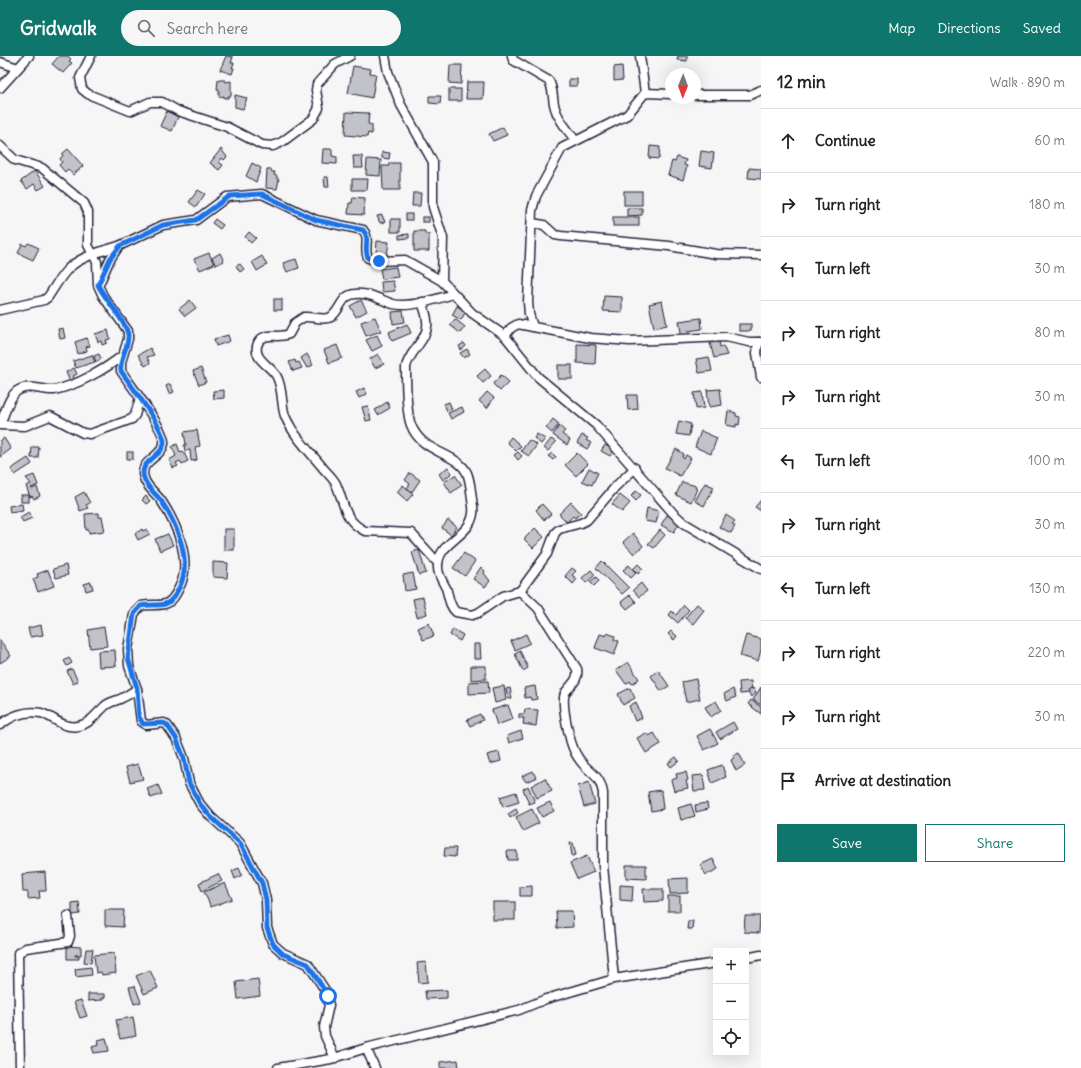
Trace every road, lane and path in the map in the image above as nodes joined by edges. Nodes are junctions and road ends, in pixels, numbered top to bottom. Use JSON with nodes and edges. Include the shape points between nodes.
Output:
{"nodes":[{"id":1,"x":29,"y":56,"type":"edge"},
{"id":2,"x":91,"y":56,"type":"edge"},
{"id":3,"x":350,"y":56,"type":"edge"},
{"id":4,"x":385,"y":56,"type":"edge"},
{"id":5,"x":512,"y":56,"type":"edge"},
{"id":6,"x":640,"y":56,"type":"edge"},
{"id":7,"x":0,"y":62,"type":"edge"},
{"id":8,"x":18,"y":68,"type":"junction"},
{"id":9,"x":0,"y":88,"type":"edge"},
{"id":10,"x":761,"y":90,"type":"edge"},
{"id":11,"x":645,"y":93,"type":"junction"},
{"id":12,"x":665,"y":94,"type":"edge"},
{"id":13,"x":701,"y":95,"type":"edge"},
{"id":14,"x":575,"y":140,"type":"junction"},
{"id":15,"x":0,"y":146,"type":"edge"},
{"id":16,"x":532,"y":222,"type":"junction"},
{"id":17,"x":120,"y":246,"type":"junction"},
{"id":18,"x":93,"y":255,"type":"junction"},
{"id":19,"x":761,"y":255,"type":"edge"},
{"id":20,"x":442,"y":281,"type":"junction"},
{"id":21,"x":98,"y":285,"type":"junction"},
{"id":22,"x":454,"y":294,"type":"junction"},
{"id":23,"x":422,"y":302,"type":"junction"},
{"id":24,"x":0,"y":310,"type":"edge"},
{"id":25,"x":533,"y":327,"type":"junction"},
{"id":26,"x":505,"y":336,"type":"junction"},
{"id":27,"x":760,"y":342,"type":"edge"},
{"id":28,"x":123,"y":355,"type":"junction"},
{"id":29,"x":761,"y":377,"type":"edge"},
{"id":30,"x":140,"y":398,"type":"junction"},
{"id":31,"x":0,"y":424,"type":"edge"},
{"id":32,"x":635,"y":468,"type":"junction"},
{"id":33,"x":438,"y":563,"type":"junction"},
{"id":34,"x":761,"y":569,"type":"edge"},
{"id":35,"x":520,"y":591,"type":"junction"},
{"id":36,"x":137,"y":688,"type":"junction"},
{"id":37,"x":0,"y":724,"type":"edge"},
{"id":38,"x":68,"y":916,"type":"dead end"},
{"id":39,"x":761,"y":955,"type":"edge"},
{"id":40,"x":749,"y":957,"type":"edge"},
{"id":41,"x":713,"y":963,"type":"edge"},
{"id":42,"x":614,"y":979,"type":"junction"},
{"id":43,"x":366,"y":1048,"type":"junction"},
{"id":44,"x":335,"y":1058,"type":"junction"},
{"id":45,"x":20,"y":1068,"type":"edge"},
{"id":46,"x":278,"y":1068,"type":"edge"},
{"id":47,"x":375,"y":1068,"type":"edge"}],
"edges":[{"from":1,"to":8,"type":"street"},
{"from":2,"to":3,"type":"street","via":[[80,78],[82,89],[88,94],[130,111],[150,102],[162,102],[178,111],[228,127],[262,145],[273,146],[312,119],[318,108],[317,84],[335,64]]},
{"from":4,"to":20,"type":"street","via":[[388,72],[401,105],[433,162],[433,207],[443,238]]},
{"from":5,"to":14,"type":"street","via":[[513,60],[548,81],[552,87],[558,116]]},
{"from":6,"to":11,"type":"street"},
{"from":7,"to":8,"type":"street"},
{"from":8,"to":9,"type":"street"},
{"from":10,"to":13,"type":"street","via":[[750,95]]},
{"from":11,"to":12,"type":"street"},
{"from":11,"to":14,"type":"street","via":[[626,115],[593,134]]},
{"from":14,"to":16,"type":"street","via":[[562,148],[555,158],[534,203]]},
{"from":15,"to":18,"type":"street","via":[[15,160],[42,168],[84,203],[88,212],[88,245]]},
{"from":16,"to":19,"type":"street","via":[[544,225],[555,235],[561,236],[669,246],[716,254]]},
{"from":16,"to":25,"type":"street","via":[[528,302]]},
{"from":17,"to":18,"type":"street"},
{"from":17,"to":20,"type":"street","via":[[163,225],[196,220],[227,197],[262,194],[316,220],[363,230],[368,238],[368,258],[379,261],[405,260]]},
{"from":17,"to":21,"type":"street","via":[[110,259]]},
{"from":18,"to":21,"type":"street","via":[[98,267]]},
{"from":18,"to":24,"type":"street","via":[[66,271],[44,300]]},
{"from":20,"to":22,"type":"street"},
{"from":21,"to":28,"type":"street","via":[[128,331]]},
{"from":22,"to":23,"type":"street"},
{"from":22,"to":26,"type":"street","via":[[472,313]]},
{"from":23,"to":33,"type":"street","via":[[428,322],[424,336],[407,359],[406,367],[411,424],[430,448],[457,461],[464,468],[469,479],[474,511],[469,527],[445,548]]},
{"from":23,"to":33,"type":"street","via":[[395,304],[364,294],[350,295],[331,317],[304,317],[295,323],[289,334],[281,337],[264,337],[257,347],[262,362],[278,380],[289,423],[333,480],[348,517],[365,532],[411,533]]},
{"from":25,"to":26,"type":"street","via":[[514,325]]},
{"from":25,"to":27,"type":"street","via":[[590,338],[630,341],[726,337]]},
{"from":26,"to":32,"type":"street","via":[[538,377],[591,419]]},
{"from":27,"to":29,"type":"street","via":[[758,353]]},
{"from":28,"to":30,"type":"street","via":[[121,371]]},
{"from":28,"to":31,"type":"street","via":[[106,368],[62,387],[48,390],[28,388],[18,391],[9,403]]},
{"from":30,"to":31,"type":"street","via":[[132,419],[90,434],[50,416],[26,426]]},
{"from":30,"to":36,"type":"street","via":[[158,425],[165,443],[144,468],[144,481],[164,506],[183,551],[182,581],[172,599],[165,604],[141,606],[134,614],[128,658]]},
{"from":32,"to":34,"type":"street","via":[[684,523]]},
{"from":32,"to":35,"type":"street","via":[[587,520],[559,529],[555,533],[547,554]]},
{"from":33,"to":35,"type":"street","via":[[438,570],[456,612],[472,616],[503,596]]},
{"from":35,"to":42,"type":"street","via":[[538,608],[577,669],[575,682],[564,697],[566,714],[572,747],[579,760],[598,776],[602,788],[603,866]]},
{"from":36,"to":37,"type":"street","via":[[78,726],[67,726],[41,713],[17,715]]},
{"from":36,"to":44,"type":"street","via":[[141,721],[146,725],[164,723],[172,731],[184,758],[189,783],[200,804],[240,843],[262,883],[266,900],[267,928],[273,944],[283,954],[308,964],[325,990],[329,1005],[324,1028],[325,1036]]},
{"from":38,"to":45,"type":"street","via":[[68,942],[26,948],[18,952]]},
{"from":39,"to":40,"type":"street"},
{"from":41,"to":42,"type":"street"},
{"from":42,"to":43,"type":"street","via":[[546,999],[519,1010]]},
{"from":43,"to":44,"type":"street"},
{"from":43,"to":47,"type":"street"},
{"from":44,"to":46,"type":"street"}]}
